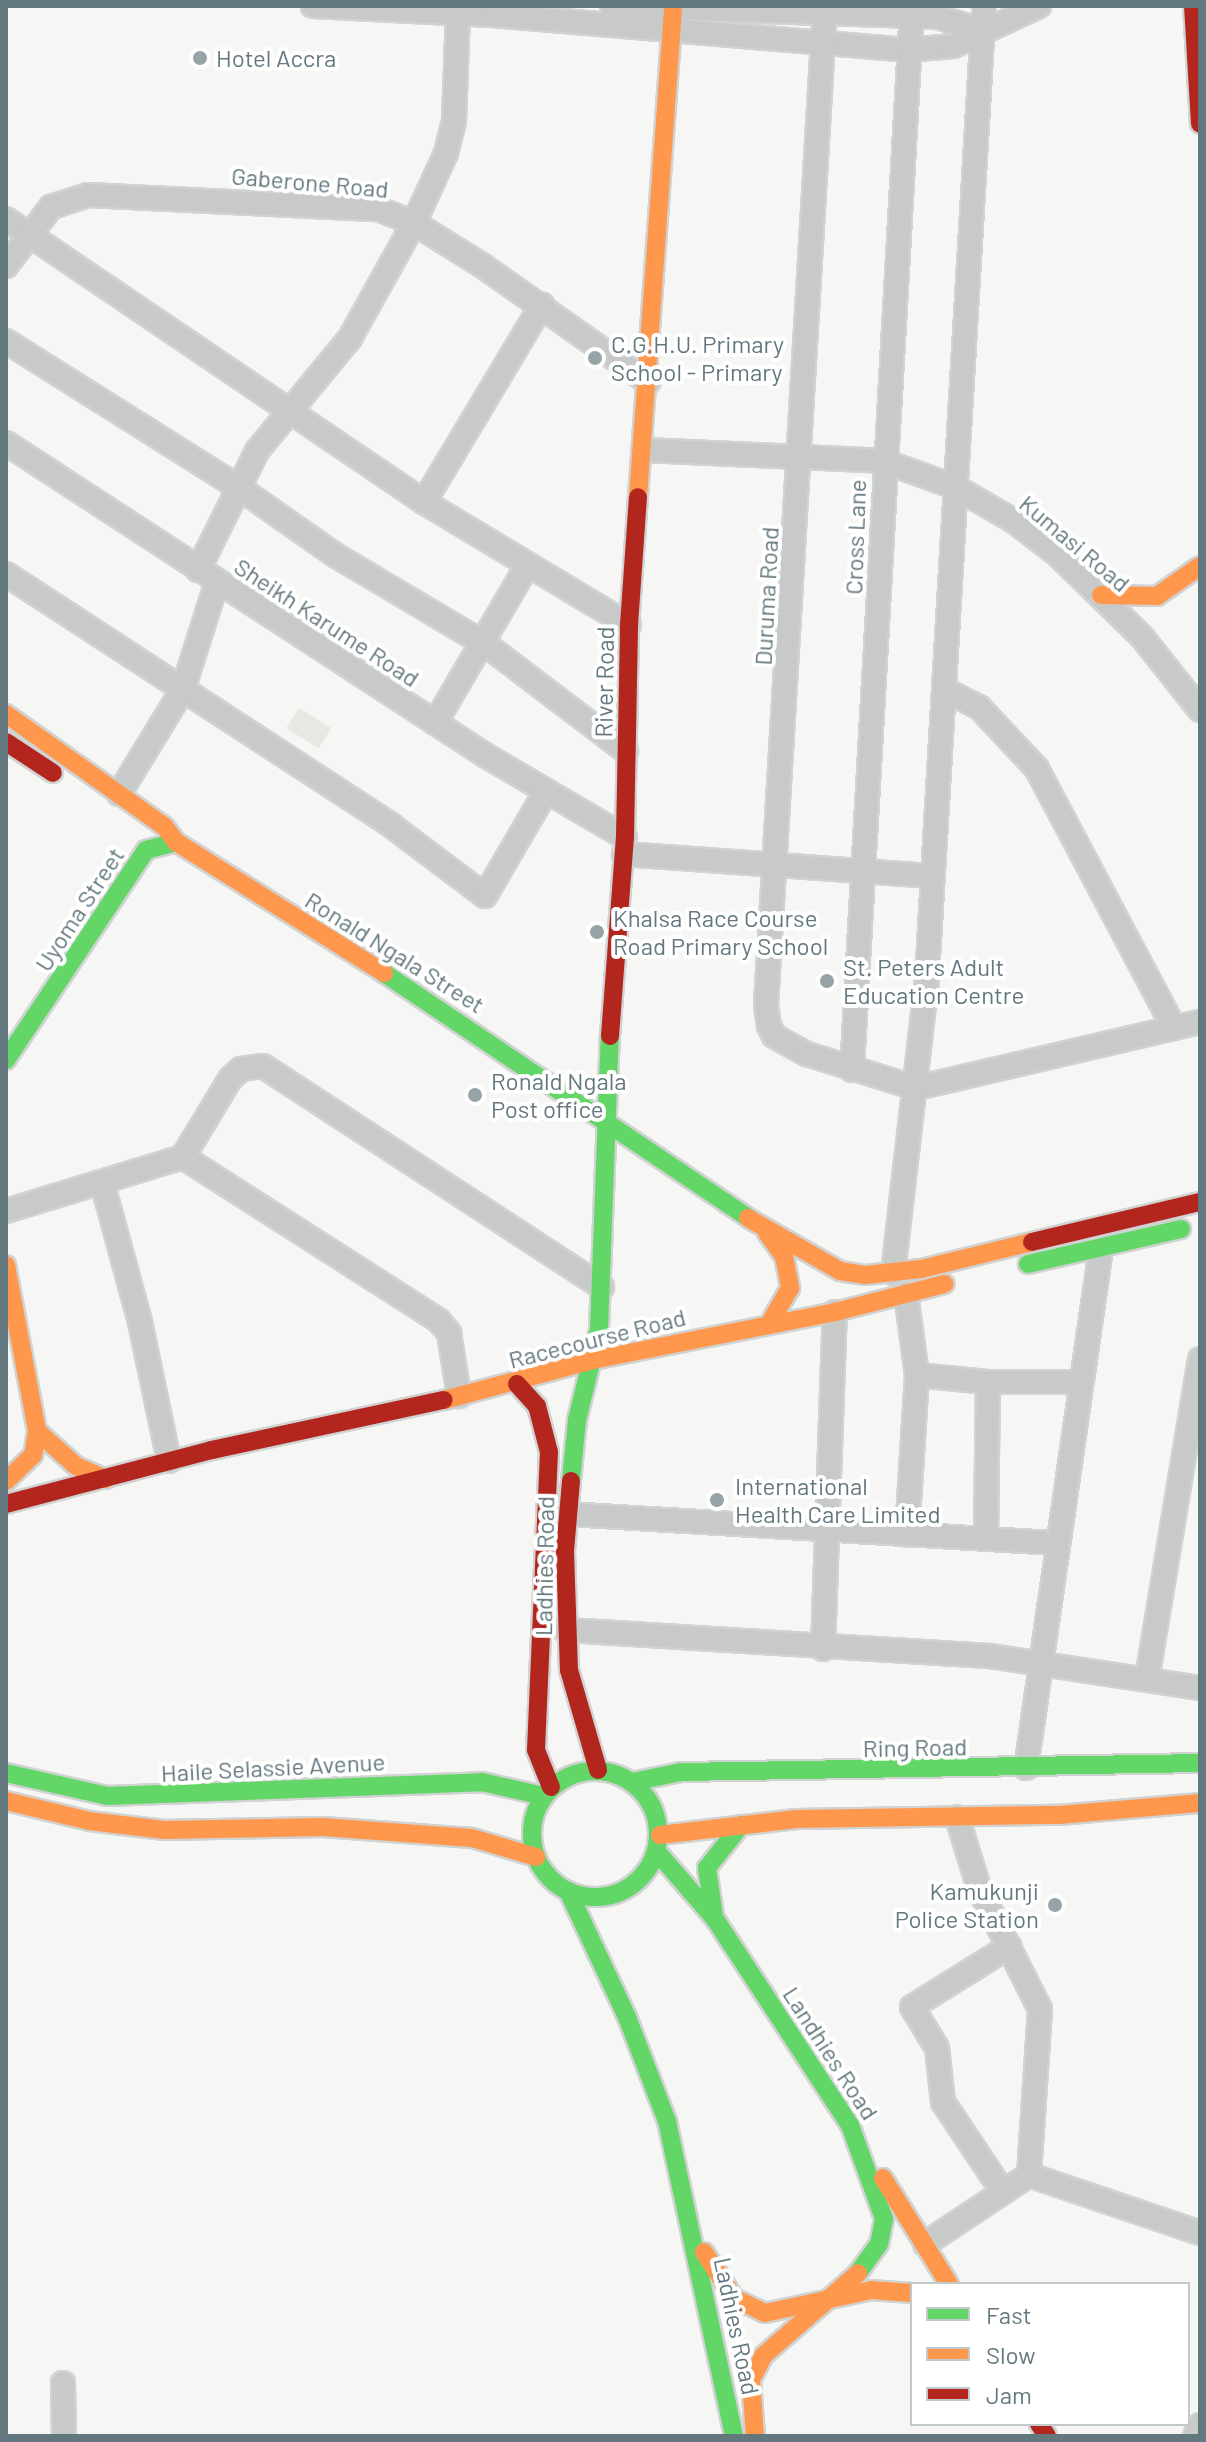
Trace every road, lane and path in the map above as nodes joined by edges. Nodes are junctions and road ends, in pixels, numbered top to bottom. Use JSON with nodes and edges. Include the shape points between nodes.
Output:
{"nodes":[{"id":1,"x":313,"y":6,"type":"edge"},
{"id":2,"x":612,"y":6,"type":"edge"},
{"id":3,"x":984,"y":6,"type":"edge"},
{"id":4,"x":1039,"y":6,"type":"edge"},
{"id":5,"x":1193,"y":6,"type":"edge"},
{"id":6,"x":673,"y":7,"type":"edge"},
{"id":7,"x":824,"y":11,"type":"edge"},
{"id":8,"x":912,"y":11,"type":"edge"},
{"id":9,"x":458,"y":13,"type":"junction"},
{"id":10,"x":981,"y":30,"type":"junction"},
{"id":11,"x":672,"y":34,"type":"junction"},
{"id":12,"x":822,"y":44,"type":"junction"},
{"id":13,"x":908,"y":50,"type":"junction"},
{"id":14,"x":1200,"y":124,"type":"edge"},
{"id":15,"x":6,"y":219,"type":"edge"},
{"id":16,"x":414,"y":223,"type":"junction"},
{"id":17,"x":29,"y":235,"type":"junction"},
{"id":18,"x":6,"y":266,"type":"edge"},
{"id":19,"x":542,"y":305,"type":"junction"},
{"id":20,"x":6,"y":341,"type":"edge"},
{"id":21,"x":648,"y":382,"type":"junction"},
{"id":22,"x":289,"y":408,"type":"junction"},
{"id":23,"x":6,"y":443,"type":"edge"},
{"id":24,"x":644,"y":450,"type":"junction"},
{"id":25,"x":799,"y":457,"type":"junction"},
{"id":26,"x":883,"y":461,"type":"junction"},
{"id":27,"x":238,"y":487,"type":"junction"},
{"id":28,"x":955,"y":487,"type":"junction"},
{"id":29,"x":424,"y":502,"type":"junction"},
{"id":30,"x":527,"y":566,"type":"junction"},
{"id":31,"x":1200,"y":566,"type":"edge"},
{"id":32,"x":6,"y":574,"type":"edge"},
{"id":33,"x":207,"y":576,"type":"junction"},
{"id":34,"x":1101,"y":595,"type":"junction"},
{"id":35,"x":629,"y":625,"type":"junction"},
{"id":36,"x":485,"y":644,"type":"junction"},
{"id":37,"x":183,"y":689,"type":"junction"},
{"id":38,"x":945,"y":690,"type":"junction"},
{"id":39,"x":1200,"y":710,"type":"edge"},
{"id":40,"x":6,"y":714,"type":"edge"},
{"id":41,"x":435,"y":723,"type":"junction"},
{"id":42,"x":6,"y":742,"type":"edge"},
{"id":43,"x":626,"y":751,"type":"junction"},
{"id":44,"x":546,"y":791,"type":"junction"},
{"id":45,"x":119,"y":794,"type":"junction"},
{"id":46,"x":176,"y":842,"type":"junction"},
{"id":47,"x":625,"y":846,"type":"junction"},
{"id":48,"x":146,"y":850,"type":"junction"},
{"id":49,"x":775,"y":863,"type":"junction"},
{"id":50,"x":862,"y":869,"type":"junction"},
{"id":51,"x":932,"y":876,"type":"junction"},
{"id":52,"x":1200,"y":1022,"type":"edge"},
{"id":53,"x":1174,"y":1028,"type":"junction"},
{"id":54,"x":6,"y":1060,"type":"edge"},
{"id":55,"x":852,"y":1070,"type":"junction"},
{"id":56,"x":916,"y":1088,"type":"junction"},
{"id":57,"x":604,"y":1121,"type":"junction"},
{"id":58,"x":183,"y":1157,"type":"junction"},
{"id":59,"x":102,"y":1182,"type":"junction"},
{"id":60,"x":1200,"y":1202,"type":"edge"},
{"id":61,"x":6,"y":1211,"type":"edge"},
{"id":62,"x":1200,"y":1224,"type":"edge"},
{"id":63,"x":763,"y":1228,"type":"junction"},
{"id":64,"x":1101,"y":1249,"type":"junction"},
{"id":65,"x":6,"y":1265,"type":"edge"},
{"id":66,"x":893,"y":1273,"type":"junction"},
{"id":67,"x":602,"y":1287,"type":"junction"},
{"id":68,"x":906,"y":1294,"type":"junction"},
{"id":69,"x":835,"y":1312,"type":"junction"},
{"id":70,"x":770,"y":1322,"type":"junction"},
{"id":71,"x":1200,"y":1359,"type":"edge"},
{"id":72,"x":593,"y":1360,"type":"junction"},
{"id":73,"x":917,"y":1375,"type":"junction"},
{"id":74,"x":988,"y":1382,"type":"junction"},
{"id":75,"x":1081,"y":1382,"type":"junction"},
{"id":76,"x":517,"y":1384,"type":"junction"},
{"id":77,"x":459,"y":1396,"type":"junction"},
{"id":78,"x":37,"y":1431,"type":"junction"},
{"id":79,"x":169,"y":1461,"type":"junction"},
{"id":80,"x":105,"y":1479,"type":"junction"},
{"id":81,"x":6,"y":1481,"type":"edge"},
{"id":82,"x":6,"y":1504,"type":"edge"},
{"id":83,"x":567,"y":1514,"type":"junction"},
{"id":84,"x":828,"y":1532,"type":"junction"},
{"id":85,"x":907,"y":1535,"type":"junction"},
{"id":86,"x":986,"y":1539,"type":"junction"},
{"id":87,"x":1058,"y":1543,"type":"junction"},
{"id":88,"x":565,"y":1630,"type":"junction"},
{"id":89,"x":823,"y":1649,"type":"junction"},
{"id":90,"x":1040,"y":1661,"type":"junction"},
{"id":91,"x":1147,"y":1679,"type":"junction"},
{"id":92,"x":1200,"y":1688,"type":"edge"},
{"id":93,"x":1200,"y":1763,"type":"edge"},
{"id":94,"x":1026,"y":1768,"type":"junction"},
{"id":95,"x":598,"y":1770,"type":"junction"},
{"id":96,"x":6,"y":1773,"type":"edge"},
{"id":97,"x":632,"y":1782,"type":"junction"},
{"id":98,"x":547,"y":1792,"type":"junction"},
{"id":99,"x":6,"y":1801,"type":"edge"},
{"id":100,"x":1200,"y":1803,"type":"edge"},
{"id":101,"x":957,"y":1817,"type":"junction"},
{"id":102,"x":741,"y":1825,"type":"junction"},
{"id":103,"x":659,"y":1844,"type":"junction"},
{"id":104,"x":536,"y":1857,"type":"junction"},
{"id":105,"x":568,"y":1891,"type":"junction"},
{"id":106,"x":715,"y":1919,"type":"junction"},
{"id":107,"x":1010,"y":1946,"type":"junction"},
{"id":108,"x":861,"y":2145,"type":"junction"},
{"id":109,"x":1029,"y":2175,"type":"junction"},
{"id":110,"x":1003,"y":2192,"type":"junction"},
{"id":111,"x":692,"y":2226,"type":"junction"},
{"id":112,"x":1200,"y":2233,"type":"edge"},
{"id":113,"x":925,"y":2244,"type":"junction"},
{"id":114,"x":948,"y":2282,"type":"edge"},
{"id":115,"x":910,"y":2292,"type":"edge"},
{"id":116,"x":837,"y":2295,"type":"junction"},
{"id":117,"x":63,"y":2383,"type":"dead end"},
{"id":118,"x":1200,"y":2425,"type":"edge"},
{"id":119,"x":64,"y":2433,"type":"edge"},
{"id":120,"x":734,"y":2436,"type":"edge"},
{"id":121,"x":755,"y":2436,"type":"edge"},
{"id":122,"x":1195,"y":2436,"type":"edge"}],
"edges":[{"from":1,"to":9,"type":"street"},
{"from":2,"to":6,"type":"street"},
{"from":3,"to":10,"type":"street"},
{"from":4,"to":10,"type":"street"},
{"from":5,"to":14,"type":"main road"},
{"from":6,"to":7,"type":"street"},
{"from":6,"to":11,"type":"main road","name":"River Road"},
{"from":7,"to":8,"type":"street"},
{"from":7,"to":12,"type":"street","name":"Duruma Road"},
{"from":8,"to":10,"type":"street"},
{"from":8,"to":13,"type":"street","name":"Cross Lane"},
{"from":9,"to":11,"type":"street"},
{"from":9,"to":16,"type":"street","via":[[454,121],[446,153]]},
{"from":10,"to":13,"type":"street","via":[[953,46]]},
{"from":10,"to":28,"type":"street"},
{"from":11,"to":12,"type":"street"},
{"from":11,"to":21,"type":"main road","name":"River Road"},
{"from":12,"to":13,"type":"street"},
{"from":12,"to":25,"type":"street","name":"Duruma Road"},
{"from":13,"to":26,"type":"street","name":"Cross Lane","via":[[907,151]]},
{"from":15,"to":17,"type":"street"},
{"from":16,"to":17,"type":"street","name":"Gaberone Road","via":[[378,209],[88,195],[51,207]]},
{"from":16,"to":19,"type":"street","name":"Gaberone Road"},
{"from":16,"to":22,"type":"street","via":[[350,338]]},
{"from":17,"to":18,"type":"street","name":"Gaberone Road"},
{"from":17,"to":22,"type":"street"},
{"from":19,"to":21,"type":"street","name":"Gaberone Road"},
{"from":19,"to":29,"type":"street"},
{"from":20,"to":27,"type":"street"},
{"from":21,"to":24,"type":"main road","name":"River Road"},
{"from":22,"to":27,"type":"street"},
{"from":22,"to":29,"type":"street"},
{"from":23,"to":33,"type":"street","name":"Sheikh Karume Road"},
{"from":24,"to":25,"type":"street","name":"Kumasi Road"},
{"from":24,"to":35,"type":"main road","name":"River Road"},
{"from":25,"to":26,"type":"street","name":"Kumasi Road"},
{"from":25,"to":49,"type":"street","name":"Duruma Road"},
{"from":26,"to":28,"type":"street","name":"Kumasi Road"},
{"from":26,"to":50,"type":"street","name":"Cross Lane"},
{"from":27,"to":33,"type":"street"},
{"from":27,"to":36,"type":"street","via":[[335,555]]},
{"from":28,"to":34,"type":"street","name":"Kumasi Road","via":[[1014,521]]},
{"from":28,"to":38,"type":"street"},
{"from":29,"to":30,"type":"street"},
{"from":30,"to":35,"type":"street"},
{"from":30,"to":36,"type":"street"},
{"from":31,"to":34,"type":"main road","via":[[1157,596]]},
{"from":32,"to":37,"type":"street"},
{"from":33,"to":37,"type":"street"},
{"from":33,"to":41,"type":"street","name":"Sheikh Karume Road"},
{"from":34,"to":39,"type":"street","name":"Kumasi Road"},
{"from":35,"to":43,"type":"main road","name":"River Road"},
{"from":36,"to":41,"type":"street"},
{"from":36,"to":43,"type":"street"},
{"from":37,"to":44,"type":"street","via":[[392,826],[485,896]]},
{"from":37,"to":45,"type":"street"},
{"from":38,"to":51,"type":"street"},
{"from":38,"to":53,"type":"street","via":[[979,707],[1037,769]]},
{"from":40,"to":45,"type":"main road","name":"Ronald Ngala Street"},
{"from":41,"to":44,"type":"street","name":"Sheikh Karume Road"},
{"from":42,"to":48,"type":"main road","via":[[127,820]]},
{"from":43,"to":47,"type":"main road","name":"River Road"},
{"from":44,"to":47,"type":"street","name":"Sheikh Karume Road"},
{"from":45,"to":46,"type":"main road","name":"Ronald Ngala Street","via":[[165,827]]},
{"from":46,"to":48,"type":"main road","name":"Uyoma Street"},
{"from":46,"to":57,"type":"main road","name":"Ronald Ngala Street","via":[[473,1029]]},
{"from":47,"to":49,"type":"street","name":"Sheikh Karume Road"},
{"from":47,"to":57,"type":"main road","name":"River Road"},
{"from":48,"to":54,"type":"main road","name":"Uyoma Street"},
{"from":49,"to":50,"type":"street","name":"Sheikh Karume Road"},
{"from":49,"to":55,"type":"street","name":"Duruma Road","via":[[769,1026],[790,1046]]},
{"from":50,"to":51,"type":"street","name":"Sheikh Karume Road"},
{"from":50,"to":55,"type":"street","name":"Cross Lane"},
{"from":51,"to":56,"type":"street"},
{"from":52,"to":53,"type":"street"},
{"from":53,"to":56,"type":"street"},
{"from":55,"to":56,"type":"street","name":"Duruma Road"},
{"from":56,"to":66,"type":"street"},
{"from":57,"to":63,"type":"main road","name":"Ronald Ngala Street"},
{"from":57,"to":67,"type":"main road","name":"River Road"},
{"from":58,"to":59,"type":"street"},
{"from":58,"to":67,"type":"street","via":[[230,1079],[253,1065],[277,1073]]},
{"from":58,"to":77,"type":"street","via":[[439,1321],[449,1333]]},
{"from":59,"to":61,"type":"street"},
{"from":59,"to":79,"type":"street"},
{"from":60,"to":66,"type":"main road"},
{"from":62,"to":64,"type":"main road","name":"Racecourse Road"},
{"from":63,"to":66,"type":"main road","name":"Ronald Ngala Street","via":[[840,1271]]},
{"from":63,"to":70,"type":"main road","name":"Ronald Ngala Street","via":[[789,1272],[785,1304]]},
{"from":64,"to":68,"type":"main road","name":"Racecourse Road"},
{"from":64,"to":75,"type":"street"},
{"from":65,"to":78,"type":"main road"},
{"from":67,"to":72,"type":"main road","name":"River Road"},
{"from":68,"to":69,"type":"main road","name":"Racecourse Road"},
{"from":68,"to":73,"type":"street"},
{"from":69,"to":70,"type":"main road","name":"Racecourse Road"},
{"from":69,"to":84,"type":"street"},
{"from":70,"to":72,"type":"main road","name":"Racecourse Road"},
{"from":71,"to":91,"type":"street"},
{"from":72,"to":76,"type":"main road","name":"Racecourse Road"},
{"from":72,"to":83,"type":"main road","name":"Ladhies Road","via":[[577,1420]]},
{"from":73,"to":74,"type":"street"},
{"from":73,"to":85,"type":"street"},
{"from":74,"to":75,"type":"street"},
{"from":74,"to":86,"type":"street"},
{"from":75,"to":87,"type":"street"},
{"from":76,"to":77,"type":"main road","name":"Racecourse Road"},
{"from":76,"to":98,"type":"main road","name":"Ladhies Road","via":[[537,1406],[549,1452],[536,1750]]},
{"from":77,"to":79,"type":"main road","name":"Racecourse Road"},
{"from":78,"to":80,"type":"main road","via":[[76,1466]]},
{"from":78,"to":81,"type":"main road","via":[[33,1455]]},
{"from":79,"to":80,"type":"main road","name":"Racecourse Road"},
{"from":80,"to":82,"type":"main road","name":"Racecourse Road"},
{"from":83,"to":84,"type":"street"},
{"from":83,"to":88,"type":"main road","name":"Ladhies Road"},
{"from":84,"to":85,"type":"street"},
{"from":84,"to":89,"type":"street"},
{"from":85,"to":86,"type":"street"},
{"from":86,"to":87,"type":"street"},
{"from":87,"to":90,"type":"street"},
{"from":88,"to":89,"type":"street"},
{"from":88,"to":95,"type":"main road","name":"Ladhies Road","via":[[573,1696]]},
{"from":89,"to":90,"type":"street"},
{"from":90,"to":91,"type":"street"},
{"from":90,"to":94,"type":"street"},
{"from":91,"to":92,"type":"street"},
{"from":93,"to":94,"type":"main road","name":"Ring Road"},
{"from":94,"to":97,"type":"main road","name":"Ring Road","via":[[681,1772]]},
{"from":95,"to":97,"type":"main road"},
{"from":95,"to":98,"type":"main road","via":[[581,1771]]},
{"from":96,"to":98,"type":"main road","name":"Haile Selassie Avenue","via":[[107,1796],[482,1782]]},
{"from":97,"to":103,"type":"main road","via":[[646,1797]]},
{"from":98,"to":104,"type":"main road","via":[[531,1836]]},
{"from":99,"to":104,"type":"main road","via":[[89,1821],[164,1830],[323,1827],[472,1838]]},
{"from":100,"to":101,"type":"main road","via":[[1121,1812]]},
{"from":101,"to":102,"type":"main road"},
{"from":101,"to":107,"type":"street","via":[[979,1888]]},
{"from":102,"to":103,"type":"main road"},
{"from":102,"to":106,"type":"main road","via":[[707,1868]]},
{"from":103,"to":105,"type":"main road","via":[[646,1872],[620,1891],[588,1897]]},
{"from":103,"to":106,"type":"main road","name":"Landhies Road"},
{"from":104,"to":105,"type":"main road"},
{"from":105,"to":111,"type":"main road","via":[[651,2073],[681,2169]]},
{"from":106,"to":108,"type":"main road","name":"Landhies Road"},
{"from":107,"to":109,"type":"street","via":[[1040,2009]]},
{"from":107,"to":110,"type":"street","via":[[912,2007],[937,2048],[943,2102]]},
{"from":108,"to":113,"type":"main road"},
{"from":108,"to":116,"type":"main road","name":"Landhies Road","via":[[884,2219],[867,2265]]},
{"from":109,"to":110,"type":"street"},
{"from":109,"to":112,"type":"street"},
{"from":110,"to":113,"type":"street"},
{"from":111,"to":116,"type":"main road","name":"Landhies Road","via":[[713,2270],[734,2298],[752,2309],[783,2313]]},
{"from":111,"to":120,"type":"main road","name":"Ladhies Road"},
{"from":113,"to":114,"type":"main road"},
{"from":115,"to":116,"type":"main road","via":[[892,2288]]},
{"from":116,"to":121,"type":"main road","name":"Landhies Road","via":[[763,2356],[751,2380]]},
{"from":117,"to":119,"type":"street"},
{"from":118,"to":122,"type":"street"}]}
